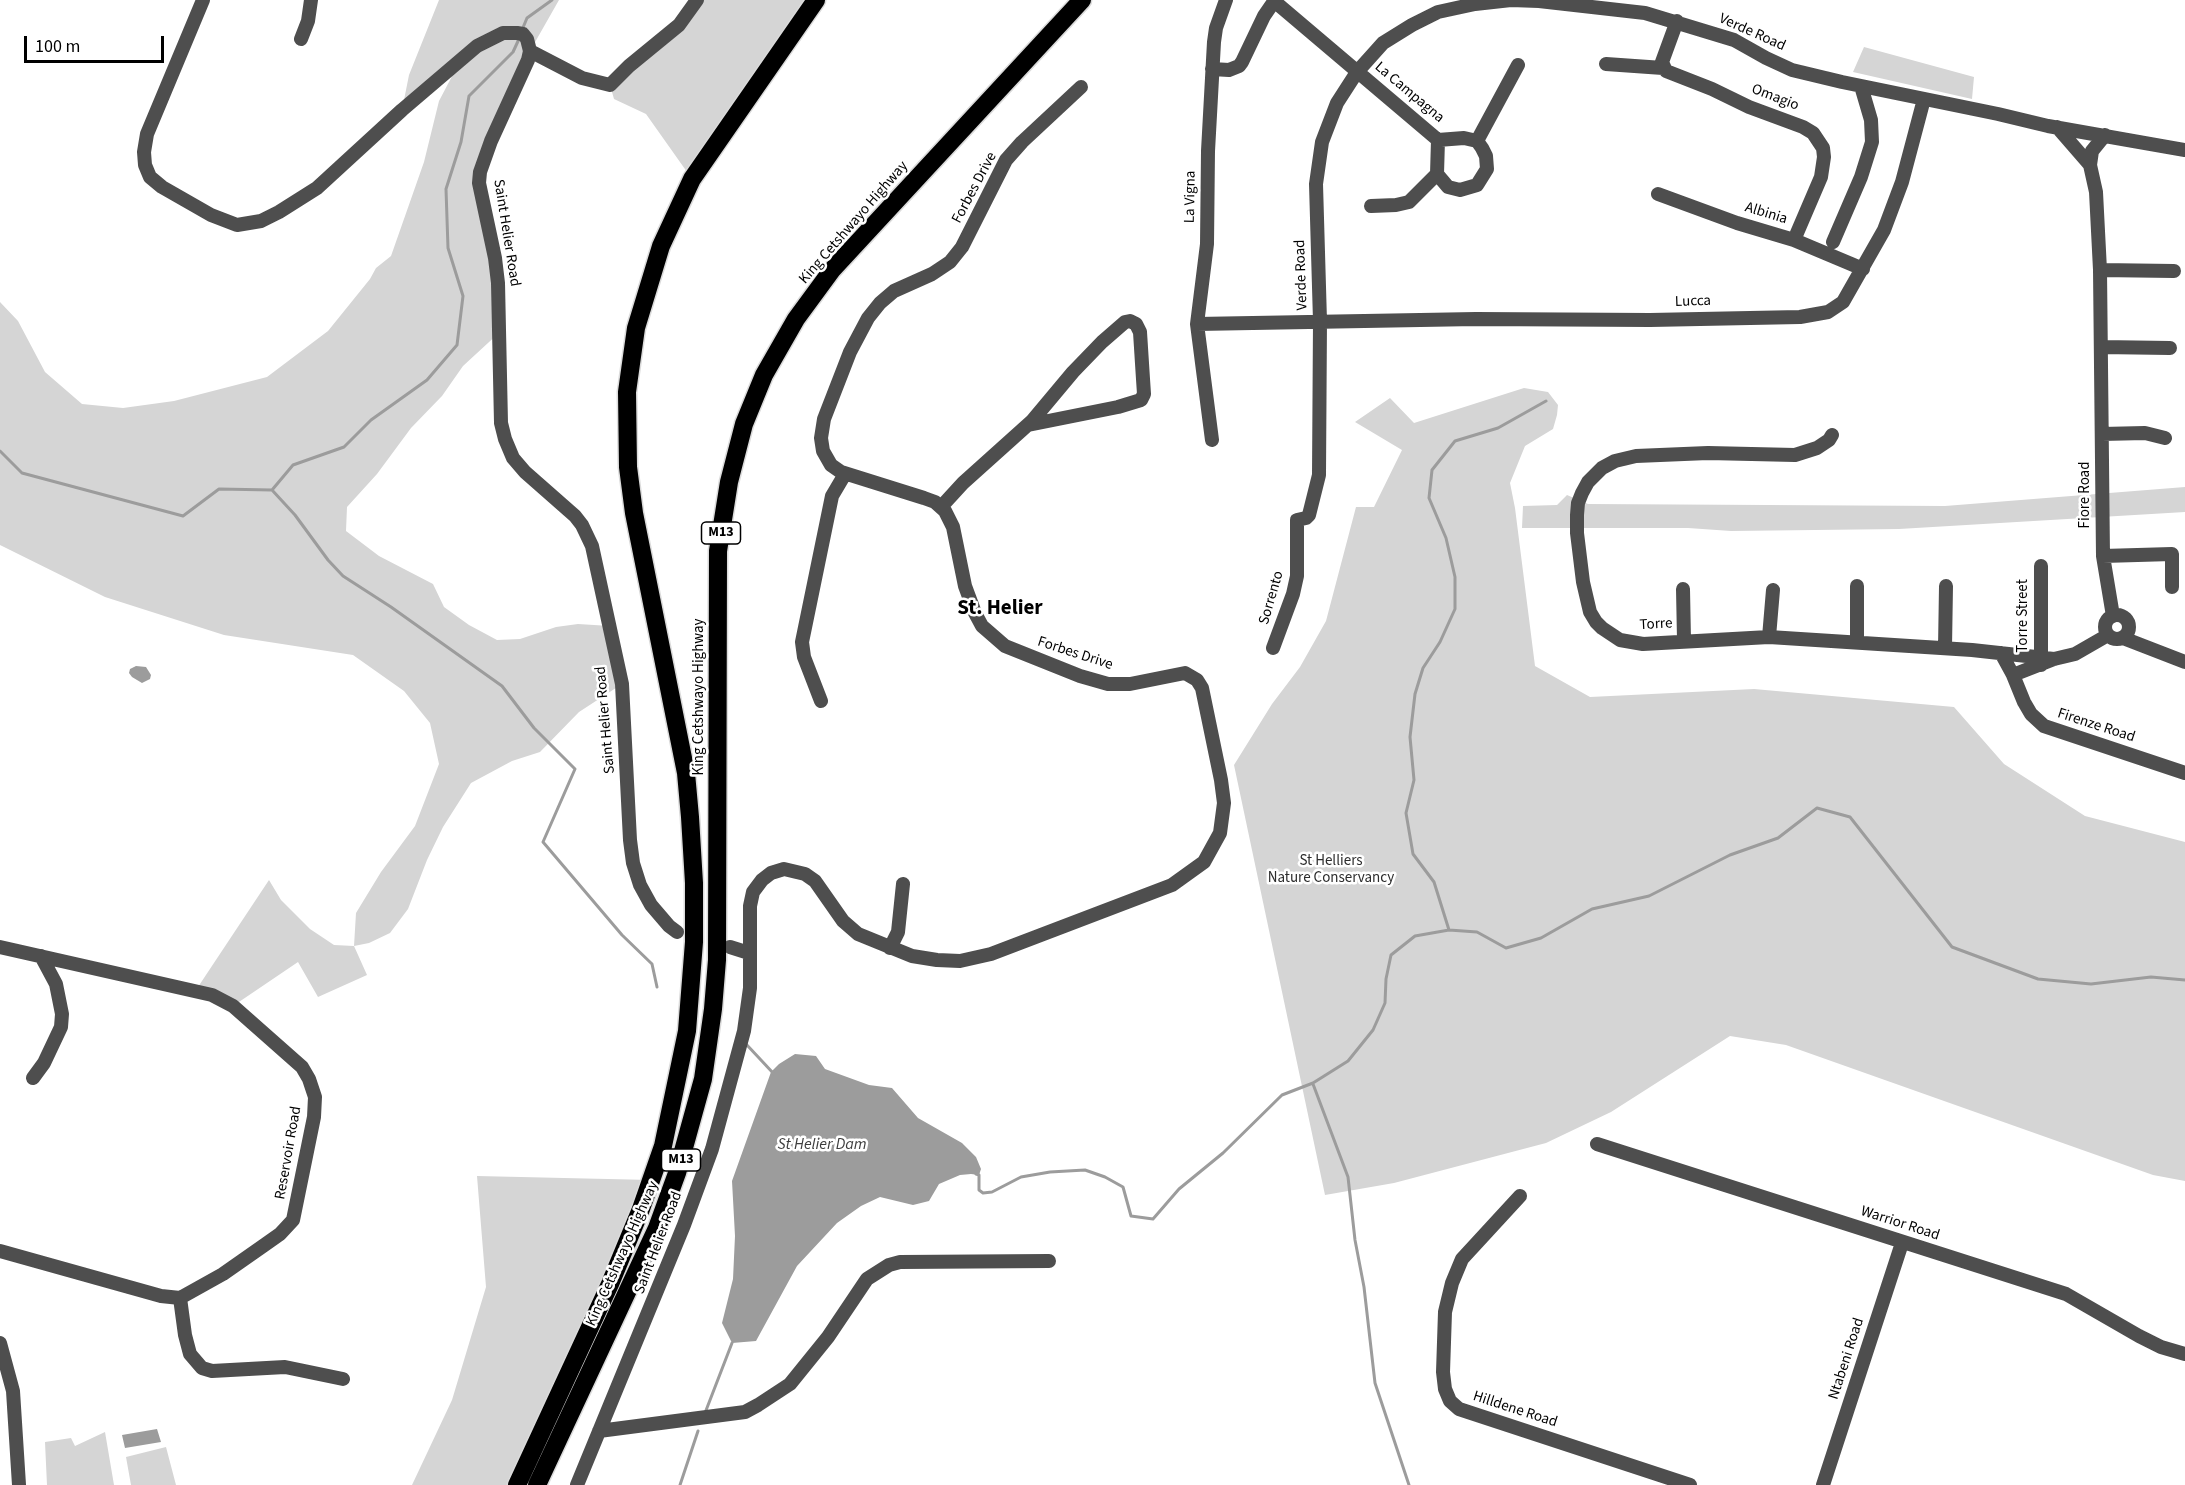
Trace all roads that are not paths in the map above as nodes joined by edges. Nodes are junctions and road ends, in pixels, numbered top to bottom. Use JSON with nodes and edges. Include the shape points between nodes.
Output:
{"nodes":[{"id":1,"x":203,"y":0,"type":"edge"},
{"id":2,"x":311,"y":0,"type":"edge"},
{"id":3,"x":697,"y":0,"type":"edge"},
{"id":4,"x":816,"y":0,"type":"edge"},
{"id":5,"x":1082,"y":0,"type":"edge"},
{"id":6,"x":1226,"y":0,"type":"edge"},
{"id":7,"x":1275,"y":0,"type":"edge"},
{"id":8,"x":1511,"y":0,"type":"edge"},
{"id":9,"x":1677,"y":21,"type":"junction"},
{"id":10,"x":302,"y":39,"type":"dead end"},
{"id":11,"x":530,"y":51,"type":"junction"},
{"id":12,"x":1606,"y":64,"type":"dead end"},
{"id":13,"x":1518,"y":65,"type":"dead end"},
{"id":14,"x":1664,"y":68,"type":"junction"},
{"id":15,"x":1212,"y":69,"type":"junction"},
{"id":16,"x":1358,"y":72,"type":"junction"},
{"id":17,"x":1861,"y":86,"type":"junction"},
{"id":18,"x":1080,"y":87,"type":"dead end"},
{"id":19,"x":1924,"y":99,"type":"junction"},
{"id":20,"x":2057,"y":127,"type":"junction"},
{"id":21,"x":2105,"y":135,"type":"junction"},
{"id":22,"x":1438,"y":140,"type":"junction"},
{"id":23,"x":1477,"y":141,"type":"junction"},
{"id":24,"x":2185,"y":150,"type":"edge"},
{"id":25,"x":2090,"y":165,"type":"junction"},
{"id":26,"x":1437,"y":174,"type":"junction"},
{"id":27,"x":1658,"y":194,"type":"dead end"},
{"id":28,"x":1371,"y":206,"type":"dead end"},
{"id":29,"x":1794,"y":240,"type":"junction"},
{"id":30,"x":1833,"y":242,"type":"dead end"},
{"id":31,"x":1863,"y":268,"type":"junction"},
{"id":32,"x":2100,"y":270,"type":"junction"},
{"id":33,"x":2174,"y":271,"type":"dead end"},
{"id":34,"x":1320,"y":321,"type":"junction"},
{"id":35,"x":1197,"y":324,"type":"junction"},
{"id":36,"x":2101,"y":347,"type":"junction"},
{"id":37,"x":2170,"y":348,"type":"dead end"},
{"id":38,"x":1028,"y":425,"type":"junction"},
{"id":39,"x":2102,"y":434,"type":"junction"},
{"id":40,"x":1832,"y":435,"type":"dead end"},
{"id":41,"x":2165,"y":438,"type":"dead end"},
{"id":42,"x":1212,"y":440,"type":"dead end"},
{"id":43,"x":845,"y":474,"type":"junction"},
{"id":44,"x":941,"y":507,"type":"junction"},
{"id":45,"x":1297,"y":520,"type":"joint"},
{"id":46,"x":2103,"y":556,"type":"junction"},
{"id":47,"x":2041,"y":566,"type":"dead end"},
{"id":48,"x":1857,"y":586,"type":"dead end"},
{"id":49,"x":1946,"y":586,"type":"dead end"},
{"id":50,"x":2172,"y":587,"type":"dead end"},
{"id":51,"x":1683,"y":589,"type":"dead end"},
{"id":52,"x":1773,"y":590,"type":"dead end"},
{"id":53,"x":2113,"y":616,"type":"junction"},
{"id":54,"x":2108,"y":635,"type":"junction"},
{"id":55,"x":1769,"y":637,"type":"junction"},
{"id":56,"x":2123,"y":638,"type":"junction"},
{"id":57,"x":1684,"y":640,"type":"junction"},
{"id":58,"x":1857,"y":642,"type":"junction"},
{"id":59,"x":1273,"y":648,"type":"dead end"},
{"id":60,"x":1945,"y":648,"type":"junction"},
{"id":61,"x":2001,"y":653,"type":"junction"},
{"id":62,"x":2045,"y":660,"type":"junction"},
{"id":63,"x":2185,"y":662,"type":"edge"},
{"id":64,"x":2013,"y":675,"type":"junction"},
{"id":65,"x":821,"y":701,"type":"dead end"},
{"id":66,"x":2185,"y":773,"type":"edge"},
{"id":67,"x":903,"y":884,"type":"dead end"},
{"id":68,"x":677,"y":932,"type":"dead end"},
{"id":69,"x":730,"y":946,"type":"dead end"},
{"id":70,"x":0,"y":947,"type":"edge"},
{"id":71,"x":890,"y":948,"type":"junction"},
{"id":72,"x":749,"y":953,"type":"junction"},
{"id":73,"x":41,"y":956,"type":"junction"},
{"id":74,"x":33,"y":1078,"type":"dead end"},
{"id":75,"x":1597,"y":1144,"type":"dead end"},
{"id":76,"x":1520,"y":1196,"type":"dead end"},
{"id":77,"x":1902,"y":1243,"type":"junction"},
{"id":78,"x":0,"y":1251,"type":"edge"},
{"id":79,"x":1049,"y":1261,"type":"dead end"},
{"id":80,"x":180,"y":1298,"type":"junction"},
{"id":81,"x":0,"y":1343,"type":"edge"},
{"id":82,"x":2185,"y":1354,"type":"edge"},
{"id":83,"x":344,"y":1379,"type":"dead end"},
{"id":84,"x":599,"y":1431,"type":"junction"},
{"id":85,"x":18,"y":1485,"type":"edge"},
{"id":86,"x":517,"y":1485,"type":"edge"},
{"id":87,"x":537,"y":1485,"type":"edge"},
{"id":88,"x":577,"y":1485,"type":"edge"},
{"id":89,"x":1690,"y":1485,"type":"edge"},
{"id":90,"x":1823,"y":1485,"type":"edge"}],
"edges":[{"from":1,"to":11,"type":"street","via":[[147,134],[145,165],[150,177],[162,187],[237,225],[261,221],[303,198],[492,37],[517,33],[528,39]]},
{"from":2,"to":10,"type":"street"},
{"from":3,"to":11,"type":"street","via":[[679,25],[610,85],[582,78]]},
{"from":4,"to":86,"type":"highway","name":"King Cetshwayo Highway","number":"M13","via":[[704,159],[679,203],[661,246],[636,328],[628,378],[627,443],[634,513],[686,773],[694,883],[693,974],[687,1031],[663,1146],[610,1284]]},
{"from":5,"to":87,"type":"highway","name":"King Cetshwayo Highway","number":"M13","via":[[831,267],[764,375],[744,424],[718,551],[717,960],[703,1079],[657,1228]]},
{"from":6,"to":15,"type":"street","name":"La Vigna","via":[[1216,28]]},
{"from":7,"to":15,"type":"street","via":[[1239,66]]},
{"from":7,"to":16,"type":"street","name":"La Campagna"},
{"from":8,"to":9,"type":"street","name":"Verde Road","via":[[1645,13]]},
{"from":8,"to":16,"type":"street","name":"Verde Road","via":[[1475,4],[1424,18],[1383,43]]},
{"from":9,"to":14,"type":"street","via":[[1662,62]]},
{"from":9,"to":17,"type":"street","name":"Verde Road","via":[[1734,40],[1792,69]]},
{"from":11,"to":68,"type":"street","name":"Saint Helier Road","via":[[491,141],[479,183],[499,294],[501,423],[513,458],[575,516],[592,546],[622,684],[633,863],[651,905]]},
{"from":12,"to":14,"type":"street"},
{"from":13,"to":23,"type":"street"},
{"from":14,"to":29,"type":"street","name":"Omagio","via":[[1670,74],[1803,127],[1817,137],[1824,157],[1821,177]]},
{"from":15,"to":35,"type":"street","name":"La Vigna","via":[[1207,244]]},
{"from":16,"to":22,"type":"street","name":"La Campagna"},
{"from":16,"to":34,"type":"street","name":"Verde Road","via":[[1337,103],[1322,142],[1316,184]]},
{"from":17,"to":19,"type":"street","name":"Verde Road"},
{"from":17,"to":30,"type":"street","via":[[1871,120],[1872,142]]},
{"from":18,"to":43,"type":"street","name":"Forbes Drive","via":[[1006,160],[962,247],[950,262],[894,291],[868,318],[850,352],[822,427],[823,451],[831,465]]},
{"from":19,"to":20,"type":"street","name":"Verde Road"},
{"from":19,"to":31,"type":"street","name":"Lucca","via":[[1902,182],[1884,230]]},
{"from":20,"to":21,"type":"street","name":"Verde Road"},
{"from":20,"to":25,"type":"street","name":"Fiore Road"},
{"from":21,"to":24,"type":"street","name":"Verde Road"},
{"from":21,"to":25,"type":"street","via":[[2092,151]]},
{"from":22,"to":23,"type":"street","name":"La Campagna"},
{"from":22,"to":26,"type":"street","name":"La Campagna"},
{"from":23,"to":26,"type":"street","via":[[1487,163],[1485,174],[1476,185],[1454,189]]},
{"from":25,"to":32,"type":"street","name":"Fiore Road","via":[[2096,192]]},
{"from":26,"to":28,"type":"street","via":[[1409,202]]},
{"from":27,"to":29,"type":"street","name":"Albinia"},
{"from":29,"to":31,"type":"street","name":"Albinia"},
{"from":31,"to":34,"type":"street","name":"Lucca","via":[[1838,307],[1800,317]]},
{"from":32,"to":33,"type":"street"},
{"from":32,"to":36,"type":"street","name":"Fiore Road"},
{"from":34,"to":35,"type":"street"},
{"from":34,"to":45,"type":"street","name":"Verde Road","via":[[1319,475],[1312,509],[1306,518]]},
{"from":35,"to":42,"type":"street","name":"La Vigna"},
{"from":36,"to":37,"type":"street"},
{"from":36,"to":39,"type":"street","name":"Fiore Road"},
{"from":38,"to":38,"type":"street","via":[[1102,342],[1125,322],[1136,324],[1140,332],[1144,394],[1141,400]]},
{"from":38,"to":44,"type":"street"},
{"from":39,"to":41,"type":"street"},
{"from":39,"to":46,"type":"street","name":"Fiore Road"},
{"from":40,"to":57,"type":"street","name":"Torre","via":[[1817,448],[1795,455],[1636,456],[1609,464],[1588,483],[1578,503],[1577,533],[1592,617],[1626,642]]},
{"from":43,"to":44,"type":"street","name":"Forbes Drive"},
{"from":43,"to":65,"type":"street","via":[[832,496],[802,642]]},
{"from":44,"to":71,"type":"street","name":"Forbes Drive","via":[[953,527],[975,613],[982,626],[1005,646],[1108,684],[1130,684],[1185,673],[1197,680],[1221,780],[1224,816],[1215,845],[1204,862],[1180,881],[1162,889],[979,957],[937,960]]},
{"from":45,"to":59,"type":"street","name":"Sorrento","via":[[1297,576]]},
{"from":46,"to":50,"type":"street","via":[[2172,554]]},
{"from":46,"to":53,"type":"street","name":"Fiore Road"},
{"from":47,"to":62,"type":"street","name":"Torre Street"},
{"from":48,"to":58,"type":"street"},
{"from":49,"to":60,"type":"street"},
{"from":51,"to":57,"type":"street"},
{"from":52,"to":55,"type":"street"},
{"from":53,"to":54,"type":"street","name":"Fiore Road","via":[[2106,624]]},
{"from":53,"to":56,"type":"street","name":"Fiore Road","via":[[2123,617],[2129,625]]},
{"from":54,"to":56,"type":"street"},
{"from":54,"to":62,"type":"street","name":"Torre","via":[[2082,651]]},
{"from":55,"to":57,"type":"street","name":"Torre"},
{"from":55,"to":58,"type":"street","name":"Torre"},
{"from":56,"to":63,"type":"street"},
{"from":58,"to":60,"type":"street","name":"Torre"},
{"from":60,"to":61,"type":"street","name":"Torre"},
{"from":61,"to":62,"type":"street","name":"Torre"},
{"from":61,"to":64,"type":"street","name":"Firenze Road"},
{"from":62,"to":64,"type":"street","name":"Torre"},
{"from":64,"to":66,"type":"street","name":"Firenze Road","via":[[2031,714],[2044,726]]},
{"from":67,"to":71,"type":"street","via":[[898,932]]},
{"from":69,"to":72,"type":"street"},
{"from":70,"to":73,"type":"street","name":"Reservoir Road"},
{"from":71,"to":72,"type":"street","name":"Forbes Drive","via":[[849,927],[805,873],[784,869],[762,879],[753,892]]},
{"from":72,"to":84,"type":"street","name":"Saint Helier Road","via":[[750,988],[744,1031],[712,1149]]},
{"from":73,"to":74,"type":"street","via":[[56,984],[62,1014],[61,1027]]},
{"from":73,"to":80,"type":"street","name":"Reservoir Road","via":[[212,995],[233,1006],[302,1067],[309,1079],[315,1103],[293,1220],[280,1234],[223,1274]]},
{"from":75,"to":77,"type":"street","name":"Warrior Road"},
{"from":76,"to":89,"type":"street","name":"Hilldene Road","via":[[1462,1259],[1452,1283],[1445,1312],[1443,1372],[1450,1401],[1459,1409]]},
{"from":77,"to":82,"type":"street","name":"Warrior Road","via":[[2066,1294],[2139,1336]]},
{"from":77,"to":90,"type":"street","name":"Ntabeni Road"},
{"from":78,"to":80,"type":"street"},
{"from":79,"to":84,"type":"street","via":[[889,1265],[867,1279],[790,1384],[758,1405],[745,1412]]},
{"from":80,"to":83,"type":"street","via":[[190,1354],[202,1368],[212,1371],[285,1367]]},
{"from":81,"to":85,"type":"street","via":[[13,1391]]},
{"from":84,"to":88,"type":"street","name":"Saint Helier Road"}]}
